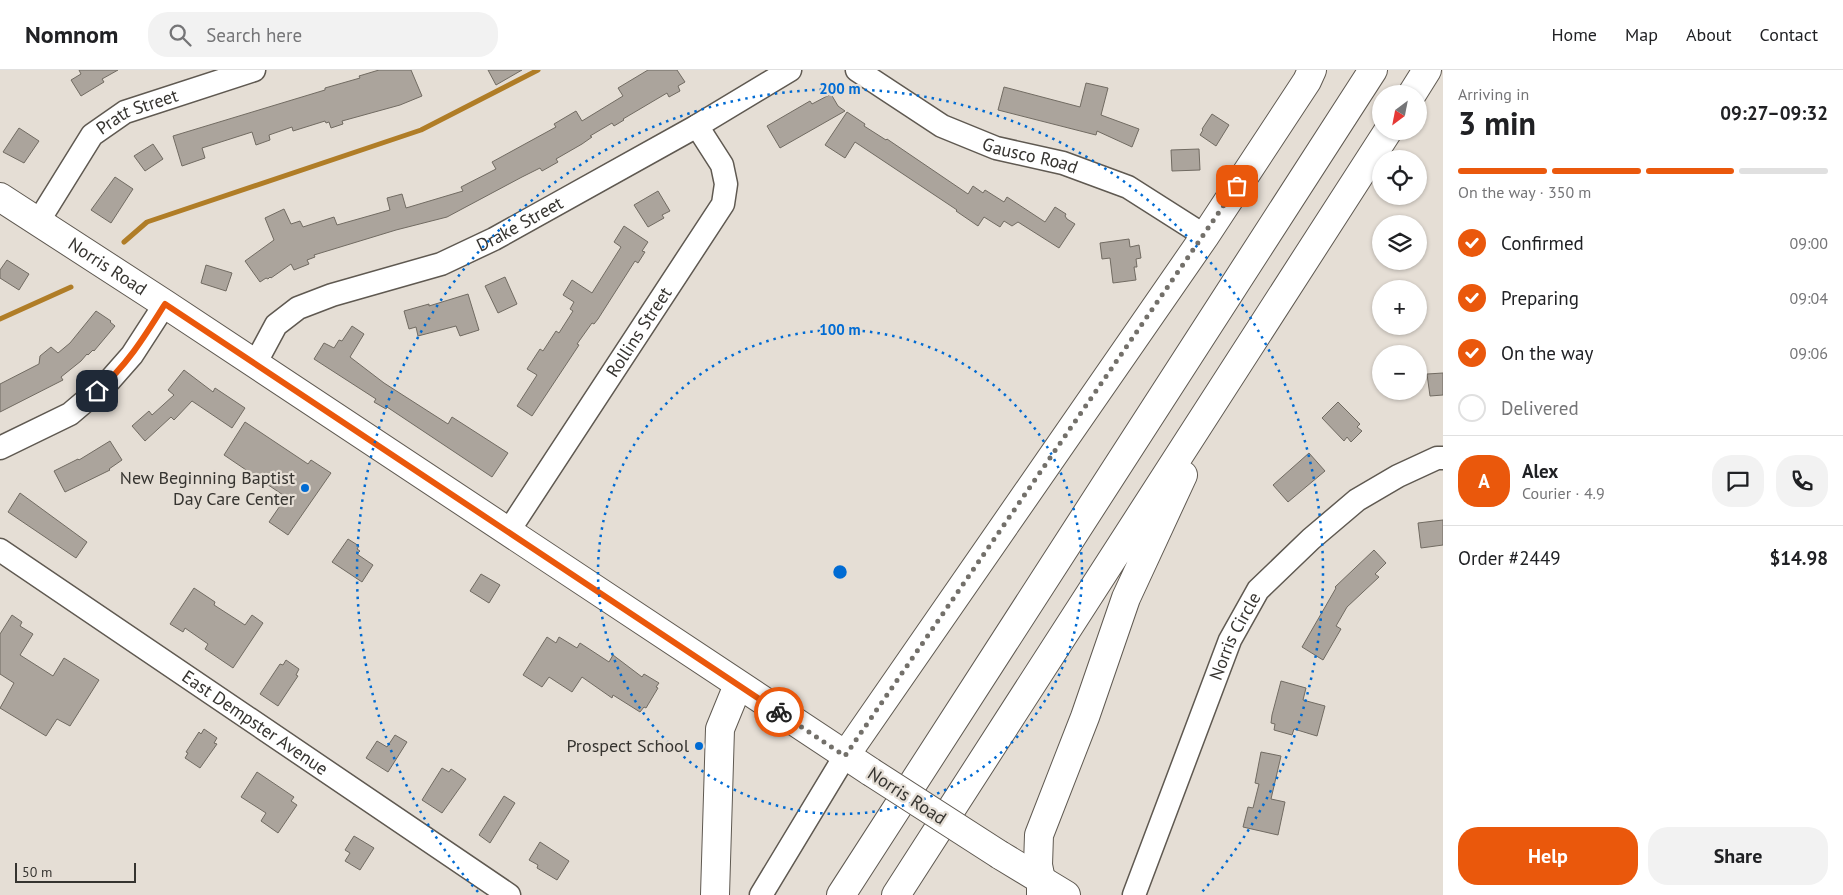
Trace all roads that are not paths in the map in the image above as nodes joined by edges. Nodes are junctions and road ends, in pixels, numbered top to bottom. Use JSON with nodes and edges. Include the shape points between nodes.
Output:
{"nodes":[{"id":1,"x":254,"y":70,"type":"edge"},
{"id":2,"x":790,"y":70,"type":"edge"},
{"id":3,"x":857,"y":70,"type":"edge"},
{"id":4,"x":1312,"y":70,"type":"edge"},
{"id":5,"x":1373,"y":70,"type":"edge"},
{"id":6,"x":1427,"y":70,"type":"edge"},
{"id":7,"x":1418,"y":85,"type":"edge"},
{"id":8,"x":697,"y":126,"type":"junction"},
{"id":9,"x":1382,"y":140,"type":"edge"},
{"id":10,"x":0,"y":197,"type":"edge"},
{"id":11,"x":38,"y":222,"type":"junction"},
{"id":12,"x":1204,"y":236,"type":"junction"},
{"id":13,"x":165,"y":304,"type":"junction"},
{"id":14,"x":255,"y":364,"type":"junction"},
{"id":15,"x":1213,"y":403,"type":"junction"},
{"id":16,"x":0,"y":448,"type":"edge"},
{"id":17,"x":1440,"y":458,"type":"edge"},
{"id":18,"x":508,"y":532,"type":"junction"},
{"id":19,"x":0,"y":550,"type":"edge"},
{"id":20,"x":738,"y":685,"type":"junction"},
{"id":21,"x":845,"y":756,"type":"junction"},
{"id":22,"x":1041,"y":887,"type":"edge"},
{"id":23,"x":509,"y":895,"type":"edge"},
{"id":24,"x":714,"y":895,"type":"edge"},
{"id":25,"x":761,"y":895,"type":"edge"},
{"id":26,"x":840,"y":895,"type":"edge"},
{"id":27,"x":896,"y":895,"type":"edge"},
{"id":28,"x":1066,"y":895,"type":"edge"},
{"id":29,"x":1134,"y":895,"type":"edge"}],
"edges":[{"from":1,"to":11,"type":"street","name":"Pratt Street","via":[[125,112],[92,135]]},
{"from":2,"to":8,"type":"street","name":"Drake Street"},
{"from":3,"to":12,"type":"street","name":"Gausco Road","via":[[942,126],[996,148],[1063,163],[1128,187]]},
{"from":4,"to":12,"type":"main road"},
{"from":5,"to":26,"type":"main road"},
{"from":6,"to":7,"type":"main road"},
{"from":8,"to":14,"type":"street","name":"Drake Street","via":[[494,239],[441,264],[298,308],[276,325]]},
{"from":8,"to":18,"type":"street","name":"Rollins Street","via":[[722,165],[726,184],[723,204]]},
{"from":9,"to":15,"type":"main road"},
{"from":10,"to":11,"type":"main road","name":"Norris Road"},
{"from":11,"to":13,"type":"main road","name":"Norris Road"},
{"from":12,"to":21,"type":"main road"},
{"from":13,"to":14,"type":"main road","name":"Norris Road"},
{"from":13,"to":16,"type":"street","via":[[132,354],[110,380],[70,414]]},
{"from":14,"to":18,"type":"main road","name":"Norris Road"},
{"from":15,"to":22,"type":"main road","via":[[1126,598],[1085,717],[1039,835]]},
{"from":15,"to":27,"type":"main road"},
{"from":17,"to":29,"type":"street","name":"Norris Circle","via":[[1398,476],[1357,500],[1258,590],[1230,640]]},
{"from":18,"to":20,"type":"main road","name":"Norris Road"},
{"from":19,"to":23,"type":"street","name":"East Dempster Avenue"},
{"from":20,"to":21,"type":"main road","name":"Norris Road"},
{"from":20,"to":24,"type":"main road","via":[[720,729]]},
{"from":21,"to":22,"type":"main road","name":"Norris Road","bridge":true,"via":[[1000,856]]},
{"from":21,"to":25,"type":"street"},
{"from":22,"to":28,"type":"main road","name":"Norris Road"}]}
